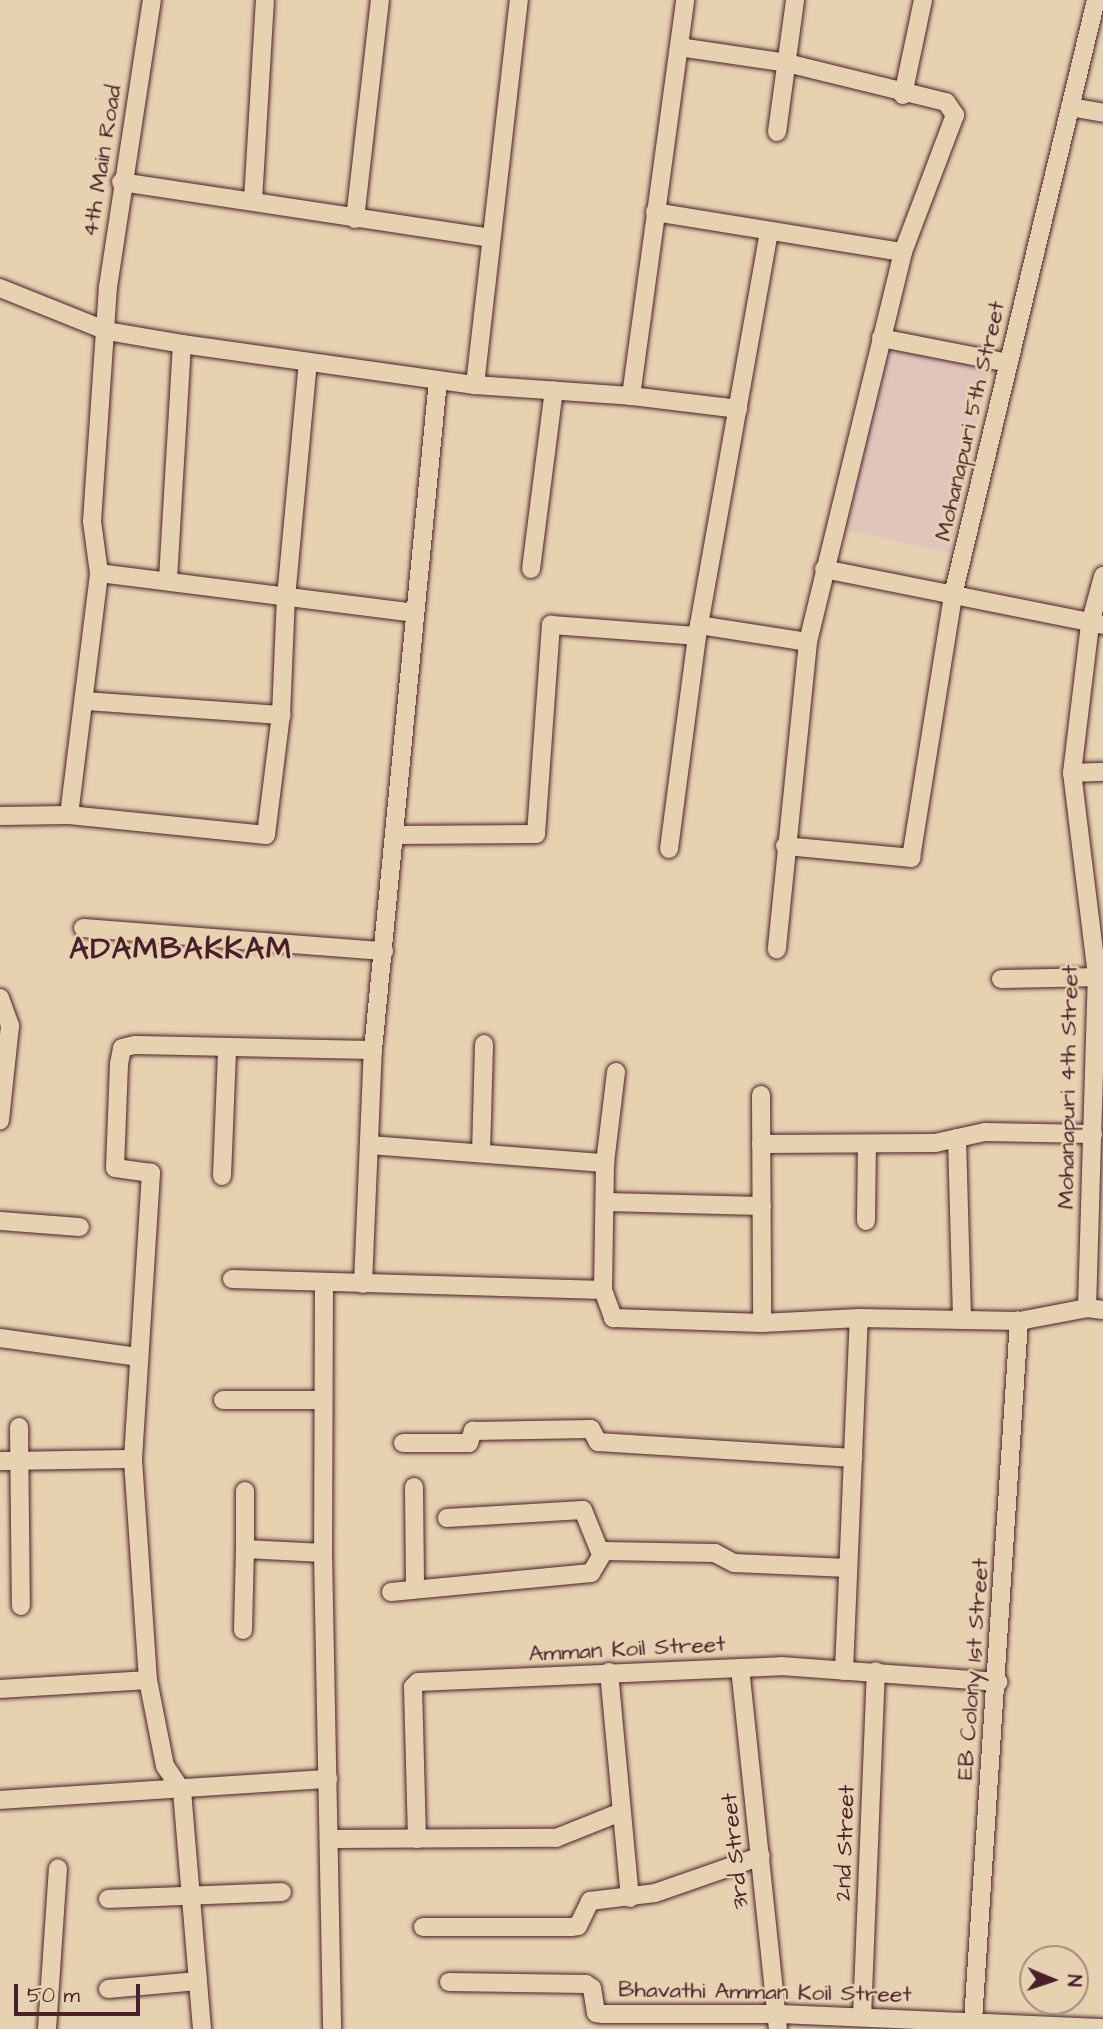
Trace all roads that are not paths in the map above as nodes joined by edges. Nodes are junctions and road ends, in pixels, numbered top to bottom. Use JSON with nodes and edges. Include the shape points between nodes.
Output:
{"nodes":[{"id":1,"x":152,"y":0,"type":"edge"},
{"id":2,"x":265,"y":0,"type":"edge"},
{"id":3,"x":380,"y":0,"type":"edge"},
{"id":4,"x":519,"y":0,"type":"edge"},
{"id":5,"x":685,"y":0,"type":"edge"},
{"id":6,"x":795,"y":0,"type":"edge"},
{"id":7,"x":923,"y":0,"type":"edge"},
{"id":8,"x":1096,"y":0,"type":"edge"},
{"id":9,"x":679,"y":47,"type":"junction"},
{"id":10,"x":788,"y":63,"type":"junction"},
{"id":11,"x":903,"y":95,"type":"junction"},
{"id":12,"x":1070,"y":107,"type":"junction"},
{"id":13,"x":1103,"y":113,"type":"edge"},
{"id":14,"x":777,"y":131,"type":"dead end"},
{"id":15,"x":121,"y":183,"type":"junction"},
{"id":16,"x":253,"y":201,"type":"junction"},
{"id":17,"x":654,"y":212,"type":"junction"},
{"id":18,"x":355,"y":219,"type":"junction"},
{"id":19,"x":769,"y":233,"type":"junction"},
{"id":20,"x":491,"y":238,"type":"junction"},
{"id":21,"x":903,"y":251,"type":"junction"},
{"id":22,"x":0,"y":288,"type":"edge"},
{"id":23,"x":107,"y":331,"type":"junction"},
{"id":24,"x":881,"y":338,"type":"junction"},
{"id":25,"x":182,"y":344,"type":"junction"},
{"id":26,"x":309,"y":363,"type":"junction"},
{"id":27,"x":1009,"y":363,"type":"junction"},
{"id":28,"x":438,"y":380,"type":"junction"},
{"id":29,"x":475,"y":385,"type":"junction"},
{"id":30,"x":554,"y":390,"type":"junction"},
{"id":31,"x":631,"y":396,"type":"junction"},
{"id":32,"x":738,"y":409,"type":"junction"},
{"id":33,"x":531,"y":569,"type":"dead end"},
{"id":34,"x":824,"y":569,"type":"junction"},
{"id":35,"x":99,"y":573,"type":"junction"},
{"id":36,"x":1103,"y":576,"type":"edge"},
{"id":37,"x":168,"y":579,"type":"junction"},
{"id":38,"x":953,"y":596,"type":"junction"},
{"id":39,"x":286,"y":598,"type":"junction"},
{"id":40,"x":414,"y":613,"type":"junction"},
{"id":41,"x":1096,"y":624,"type":"edge"},
{"id":42,"x":698,"y":631,"type":"junction"},
{"id":43,"x":808,"y":642,"type":"junction"},
{"id":44,"x":86,"y":701,"type":"junction"},
{"id":45,"x":281,"y":715,"type":"junction"},
{"id":46,"x":1103,"y":772,"type":"edge"},
{"id":47,"x":1072,"y":773,"type":"junction"},
{"id":48,"x":69,"y":815,"type":"junction"},
{"id":49,"x":0,"y":816,"type":"edge"},
{"id":50,"x":394,"y":835,"type":"junction"},
{"id":51,"x":785,"y":846,"type":"junction"},
{"id":52,"x":669,"y":849,"type":"dead end"},
{"id":53,"x":83,"y":928,"type":"dead end"},
{"id":54,"x":777,"y":949,"type":"dead end"},
{"id":55,"x":384,"y":951,"type":"junction"},
{"id":56,"x":1100,"y":976,"type":"edge"},
{"id":57,"x":1001,"y":979,"type":"dead end"},
{"id":58,"x":0,"y":998,"type":"edge"},
{"id":59,"x":484,"y":1044,"type":"dead end"},
{"id":60,"x":227,"y":1049,"type":"junction"},
{"id":61,"x":373,"y":1050,"type":"junction"},
{"id":62,"x":616,"y":1072,"type":"dead end"},
{"id":63,"x":761,"y":1095,"type":"dead end"},
{"id":64,"x":0,"y":1120,"type":"edge"},
{"id":65,"x":1093,"y":1134,"type":"junction"},
{"id":66,"x":957,"y":1138,"type":"junction"},
{"id":67,"x":761,"y":1144,"type":"junction"},
{"id":68,"x":867,"y":1144,"type":"junction"},
{"id":69,"x":369,"y":1145,"type":"junction"},
{"id":70,"x":481,"y":1153,"type":"junction"},
{"id":71,"x":605,"y":1163,"type":"junction"},
{"id":72,"x":222,"y":1176,"type":"dead end"},
{"id":73,"x":1097,"y":1195,"type":"edge"},
{"id":74,"x":605,"y":1202,"type":"junction"},
{"id":75,"x":762,"y":1206,"type":"junction"},
{"id":76,"x":0,"y":1221,"type":"edge"},
{"id":77,"x":866,"y":1221,"type":"dead end"},
{"id":78,"x":80,"y":1227,"type":"dead end"},
{"id":79,"x":232,"y":1279,"type":"dead end"},
{"id":80,"x":324,"y":1282,"type":"junction"},
{"id":81,"x":363,"y":1284,"type":"junction"},
{"id":82,"x":603,"y":1290,"type":"junction"},
{"id":83,"x":1095,"y":1309,"type":"edge"},
{"id":84,"x":859,"y":1318,"type":"junction"},
{"id":85,"x":962,"y":1320,"type":"junction"},
{"id":86,"x":1018,"y":1321,"type":"junction"},
{"id":87,"x":762,"y":1323,"type":"junction"},
{"id":88,"x":0,"y":1338,"type":"edge"},
{"id":89,"x":138,"y":1357,"type":"junction"},
{"id":90,"x":323,"y":1399,"type":"junction"},
{"id":91,"x":223,"y":1400,"type":"dead end"},
{"id":92,"x":19,"y":1427,"type":"dead end"},
{"id":93,"x":403,"y":1443,"type":"dead end"},
{"id":94,"x":853,"y":1458,"type":"junction"},
{"id":95,"x":133,"y":1459,"type":"junction"},
{"id":96,"x":20,"y":1460,"type":"junction"},
{"id":97,"x":0,"y":1461,"type":"edge"},
{"id":98,"x":414,"y":1487,"type":"dead end"},
{"id":99,"x":245,"y":1491,"type":"dead end"},
{"id":100,"x":447,"y":1518,"type":"dead end"},
{"id":101,"x":245,"y":1549,"type":"junction"},
{"id":102,"x":323,"y":1552,"type":"junction"},
{"id":103,"x":600,"y":1552,"type":"junction"},
{"id":104,"x":848,"y":1568,"type":"junction"},
{"id":105,"x":415,"y":1588,"type":"junction"},
{"id":106,"x":391,"y":1592,"type":"dead end"},
{"id":107,"x":21,"y":1606,"type":"dead end"},
{"id":108,"x":243,"y":1630,"type":"dead end"},
{"id":109,"x":740,"y":1668,"type":"junction"},
{"id":110,"x":844,"y":1671,"type":"junction"},
{"id":111,"x":876,"y":1671,"type":"junction"},
{"id":112,"x":609,"y":1672,"type":"junction"},
{"id":113,"x":148,"y":1680,"type":"junction"},
{"id":114,"x":998,"y":1682,"type":"junction"},
{"id":115,"x":0,"y":1689,"type":"edge"},
{"id":116,"x":328,"y":1779,"type":"junction"},
{"id":117,"x":182,"y":1791,"type":"junction"},
{"id":118,"x":0,"y":1800,"type":"edge"},
{"id":119,"x":621,"y":1812,"type":"junction"},
{"id":120,"x":330,"y":1839,"type":"junction"},
{"id":121,"x":416,"y":1839,"type":"junction"},
{"id":122,"x":761,"y":1856,"type":"junction"},
{"id":123,"x":58,"y":1868,"type":"dead end"},
{"id":124,"x":282,"y":1892,"type":"dead end"},
{"id":125,"x":193,"y":1895,"type":"junction"},
{"id":126,"x":630,"y":1898,"type":"junction"},
{"id":127,"x":108,"y":1899,"type":"dead end"},
{"id":128,"x":423,"y":1927,"type":"dead end"},
{"id":129,"x":198,"y":1981,"type":"junction"},
{"id":130,"x":449,"y":1982,"type":"dead end"},
{"id":131,"x":108,"y":1989,"type":"dead end"},
{"id":132,"x":862,"y":2017,"type":"junction"},
{"id":133,"x":778,"y":2021,"type":"edge"},
{"id":134,"x":972,"y":2021,"type":"junction"},
{"id":135,"x":892,"y":2023,"type":"edge"},
{"id":136,"x":1002,"y":2027,"type":"edge"},
{"id":137,"x":1103,"y":2028,"type":"edge"},
{"id":138,"x":47,"y":2029,"type":"edge"},
{"id":139,"x":202,"y":2029,"type":"edge"},
{"id":140,"x":332,"y":2029,"type":"edge"}],
"edges":[{"from":1,"to":15,"type":"street","name":"4th Main Road"},
{"from":2,"to":16,"type":"street"},
{"from":3,"to":18,"type":"street"},
{"from":4,"to":20,"type":"street"},
{"from":5,"to":9,"type":"street"},
{"from":6,"to":10,"type":"street"},
{"from":7,"to":11,"type":"street"},
{"from":8,"to":12,"type":"street","name":"Mohanapuri 5th Street"},
{"from":9,"to":10,"type":"street"},
{"from":9,"to":17,"type":"street"},
{"from":10,"to":11,"type":"street"},
{"from":10,"to":14,"type":"street"},
{"from":11,"to":21,"type":"street","via":[[946,102],[955,115]]},
{"from":12,"to":13,"type":"street"},
{"from":12,"to":27,"type":"street","name":"Mohanapuri 5th Street"},
{"from":15,"to":16,"type":"street"},
{"from":15,"to":23,"type":"street","name":"4th Main Road"},
{"from":16,"to":18,"type":"street"},
{"from":17,"to":19,"type":"street"},
{"from":17,"to":31,"type":"street"},
{"from":18,"to":20,"type":"street"},
{"from":19,"to":21,"type":"street"},
{"from":19,"to":32,"type":"street"},
{"from":20,"to":29,"type":"street"},
{"from":21,"to":24,"type":"street"},
{"from":22,"to":23,"type":"street"},
{"from":23,"to":25,"type":"street"},
{"from":23,"to":35,"type":"street","name":"4th Main Road","via":[[92,521]]},
{"from":24,"to":27,"type":"street"},
{"from":24,"to":34,"type":"street"},
{"from":25,"to":26,"type":"street"},
{"from":25,"to":37,"type":"street"},
{"from":26,"to":28,"type":"street"},
{"from":26,"to":39,"type":"street"},
{"from":27,"to":38,"type":"street","name":"Mohanapuri 5th Street"},
{"from":28,"to":29,"type":"street"},
{"from":28,"to":40,"type":"street"},
{"from":29,"to":30,"type":"street"},
{"from":30,"to":31,"type":"street"},
{"from":30,"to":33,"type":"street"},
{"from":31,"to":32,"type":"street"},
{"from":32,"to":42,"type":"street"},
{"from":34,"to":38,"type":"street"},
{"from":34,"to":43,"type":"street"},
{"from":35,"to":37,"type":"street"},
{"from":35,"to":44,"type":"street","name":"4th Main Road"},
{"from":36,"to":41,"type":"street","name":"Mohanapuri 4th Street"},
{"from":37,"to":39,"type":"street"},
{"from":38,"to":41,"type":"street"},
{"from":38,"to":51,"type":"street","name":"Mohanapuri 5th Street","via":[[911,858]]},
{"from":39,"to":40,"type":"street"},
{"from":39,"to":45,"type":"street"},
{"from":40,"to":50,"type":"street"},
{"from":41,"to":47,"type":"street","name":"Mohanapuri 4th Street"},
{"from":42,"to":43,"type":"street"},
{"from":42,"to":50,"type":"street","via":[[551,625],[536,834]]},
{"from":42,"to":52,"type":"street"},
{"from":43,"to":51,"type":"street"},
{"from":44,"to":45,"type":"street"},
{"from":44,"to":48,"type":"street","name":"4th Main Road"},
{"from":45,"to":48,"type":"street","via":[[267,835]]},
{"from":46,"to":47,"type":"street"},
{"from":47,"to":56,"type":"street","name":"Mohanapuri 4th Street"},
{"from":48,"to":49,"type":"street"},
{"from":50,"to":55,"type":"street"},
{"from":51,"to":54,"type":"street"},
{"from":53,"to":55,"type":"street"},
{"from":55,"to":61,"type":"street"},
{"from":56,"to":57,"type":"street"},
{"from":56,"to":65,"type":"street","name":"Mohanapuri 4th Street"},
{"from":58,"to":64,"type":"street","via":[[10,1026]]},
{"from":59,"to":70,"type":"street"},
{"from":60,"to":61,"type":"street"},
{"from":60,"to":72,"type":"street"},
{"from":60,"to":89,"type":"street","via":[[122,1048],[115,1168],[150,1173]]},
{"from":61,"to":69,"type":"street"},
{"from":62,"to":71,"type":"street"},
{"from":63,"to":67,"type":"street"},
{"from":65,"to":66,"type":"street","via":[[985,1132]]},
{"from":65,"to":73,"type":"street","name":"Mohanapuri 4th Street"},
{"from":66,"to":68,"type":"street","via":[[935,1143]]},
{"from":66,"to":85,"type":"street"},
{"from":67,"to":68,"type":"street"},
{"from":67,"to":75,"type":"street"},
{"from":68,"to":77,"type":"street"},
{"from":69,"to":70,"type":"street"},
{"from":69,"to":81,"type":"street"},
{"from":70,"to":71,"type":"street"},
{"from":71,"to":74,"type":"street"},
{"from":73,"to":83,"type":"street","name":"Mohanapuri 4th Street"},
{"from":74,"to":75,"type":"street"},
{"from":74,"to":82,"type":"street"},
{"from":75,"to":87,"type":"street"},
{"from":76,"to":78,"type":"street"},
{"from":79,"to":80,"type":"street"},
{"from":80,"to":81,"type":"street"},
{"from":80,"to":90,"type":"street"},
{"from":81,"to":82,"type":"street"},
{"from":82,"to":87,"type":"street","via":[[613,1318]]},
{"from":83,"to":86,"type":"street"},
{"from":84,"to":85,"type":"street"},
{"from":84,"to":87,"type":"street"},
{"from":84,"to":94,"type":"street"},
{"from":85,"to":86,"type":"street"},
{"from":86,"to":114,"type":"street","name":"EB Colony 1st Street"},
{"from":88,"to":89,"type":"street"},
{"from":89,"to":95,"type":"street"},
{"from":90,"to":91,"type":"street"},
{"from":90,"to":102,"type":"street"},
{"from":92,"to":96,"type":"street"},
{"from":93,"to":94,"type":"street","via":[[469,1443],[473,1431],[591,1429],[598,1442]]},
{"from":94,"to":104,"type":"street"},
{"from":95,"to":96,"type":"street"},
{"from":95,"to":113,"type":"street"},
{"from":96,"to":97,"type":"street"},
{"from":96,"to":107,"type":"street"},
{"from":98,"to":105,"type":"street"},
{"from":99,"to":101,"type":"street"},
{"from":100,"to":103,"type":"street","via":[[583,1510]]},
{"from":101,"to":102,"type":"street"},
{"from":101,"to":108,"type":"street"},
{"from":102,"to":116,"type":"street"},
{"from":103,"to":104,"type":"street","via":[[715,1553],[734,1563]]},
{"from":103,"to":105,"type":"street","via":[[591,1573]]},
{"from":104,"to":110,"type":"street"},
{"from":105,"to":106,"type":"street"},
{"from":109,"to":110,"type":"street","name":"Amman Koil Street"},
{"from":109,"to":112,"type":"street","name":"Amman Koil Street"},
{"from":109,"to":122,"type":"street","name":"3rd Street"},
{"from":110,"to":111,"type":"street","name":"Amman Koil Street"},
{"from":111,"to":114,"type":"street","name":"Amman Koil Street"},
{"from":111,"to":132,"type":"street","name":"2nd Street"},
{"from":112,"to":119,"type":"street"},
{"from":112,"to":121,"type":"street","name":"Amman Koil Street","via":[[414,1683]]},
{"from":113,"to":115,"type":"street"},
{"from":113,"to":117,"type":"street","via":[[165,1766]]},
{"from":114,"to":134,"type":"street","name":"EB Colony 1st Street"},
{"from":116,"to":117,"type":"street"},
{"from":116,"to":120,"type":"street"},
{"from":117,"to":118,"type":"street"},
{"from":117,"to":125,"type":"street"},
{"from":119,"to":121,"type":"street","via":[[556,1838]]},
{"from":119,"to":126,"type":"street"},
{"from":120,"to":121,"type":"street"},
{"from":120,"to":140,"type":"street"},
{"from":122,"to":126,"type":"street"},
{"from":122,"to":133,"type":"street","name":"3rd Street"},
{"from":123,"to":138,"type":"street"},
{"from":124,"to":125,"type":"street"},
{"from":125,"to":127,"type":"street"},
{"from":125,"to":129,"type":"street"},
{"from":126,"to":128,"type":"street","via":[[590,1901],[578,1926],[571,1927]]},
{"from":129,"to":131,"type":"street"},
{"from":129,"to":139,"type":"street"},
{"from":130,"to":133,"type":"street","name":"Bhavathi Amman Koil Street","via":[[586,1984],[592,1988],[596,2013]]},
{"from":132,"to":133,"type":"street","name":"Bhavathi Amman Koil Street"},
{"from":132,"to":135,"type":"street","name":"Bhavathi Amman Koil Street"},
{"from":134,"to":135,"type":"street","name":"Bhavathi Amman Koil Street"},
{"from":134,"to":136,"type":"street","name":"Bhavathi Amman Koil Street"},
{"from":136,"to":137,"type":"street","name":"Bhavathi Amman Koil Street"}]}
